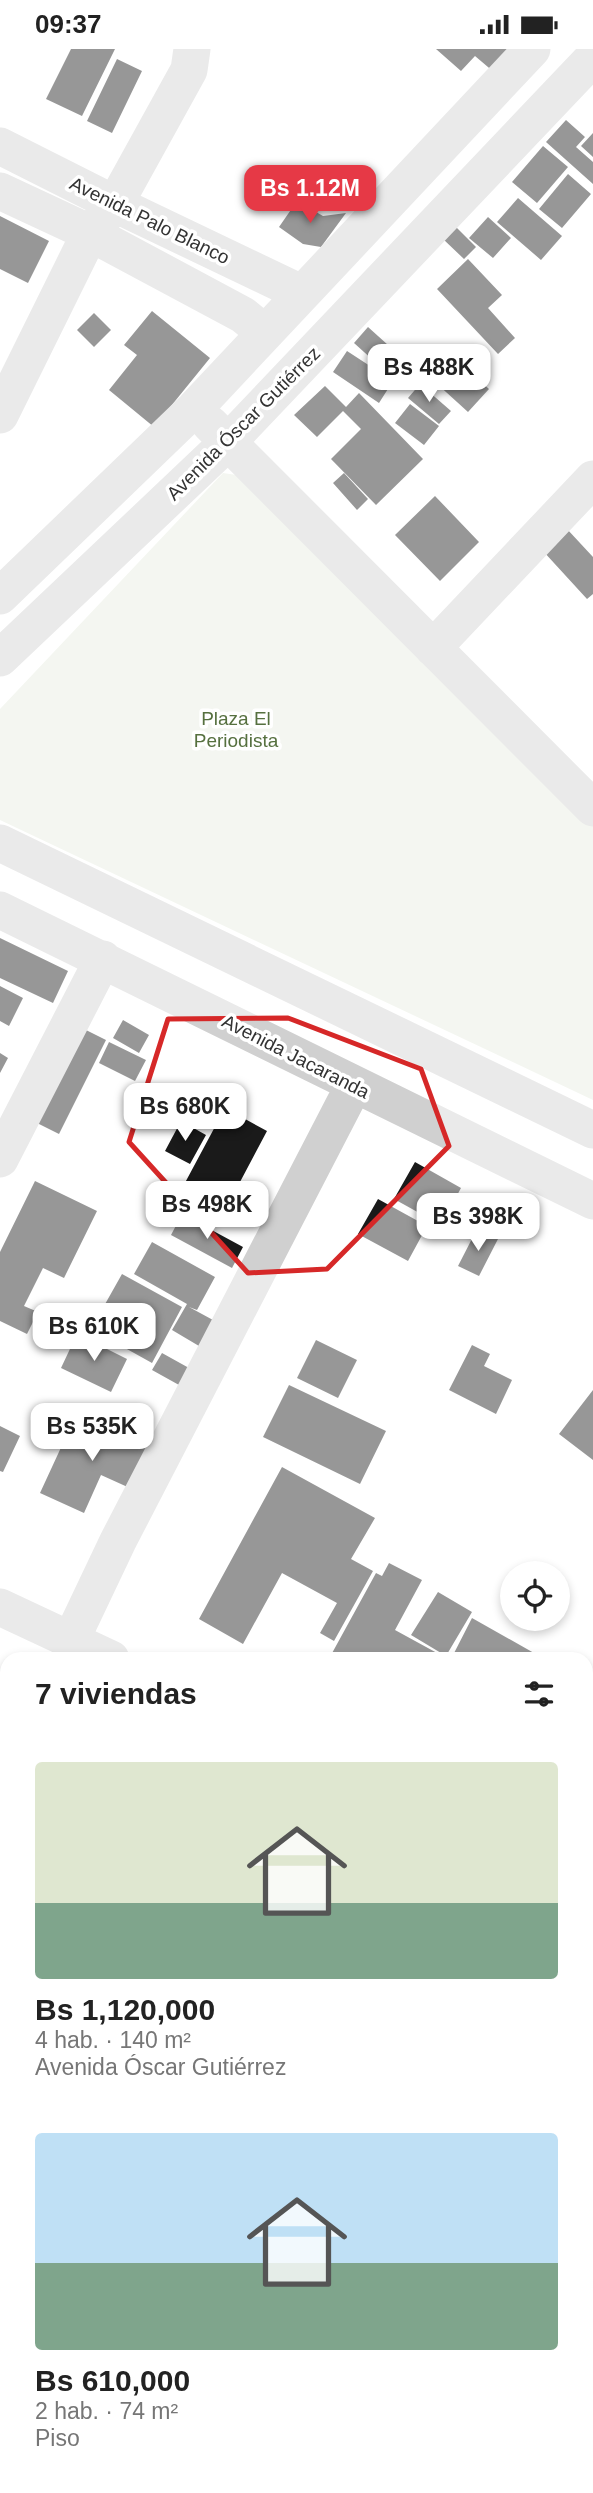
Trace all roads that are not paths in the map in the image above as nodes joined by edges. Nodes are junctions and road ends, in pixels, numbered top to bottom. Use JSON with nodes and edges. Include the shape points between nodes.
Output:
{"nodes":[{"id":1,"x":192,"y":49,"type":"edge"},
{"id":2,"x":532,"y":49,"type":"edge"},
{"id":3,"x":593,"y":58,"type":"edge"},
{"id":4,"x":0,"y":146,"type":"edge"},
{"id":5,"x":0,"y":191,"type":"edge"},
{"id":6,"x":115,"y":204,"type":"junction"},
{"id":7,"x":90,"y":233,"type":"junction"},
{"id":8,"x":301,"y":293,"type":"junction"},
{"id":9,"x":265,"y":333,"type":"junction"},
{"id":10,"x":194,"y":409,"type":"junction"},
{"id":11,"x":0,"y":415,"type":"edge"},
{"id":12,"x":228,"y":442,"type":"junction"},
{"id":13,"x":593,"y":479,"type":"edge"},
{"id":14,"x":0,"y":596,"type":"edge"},
{"id":15,"x":433,"y":648,"type":"junction"},
{"id":16,"x":0,"y":658,"type":"edge"},
{"id":17,"x":593,"y":809,"type":"edge"},
{"id":18,"x":0,"y":843,"type":"edge"},
{"id":19,"x":0,"y":910,"type":"edge"},
{"id":20,"x":103,"y":959,"type":"junction"},
{"id":21,"x":354,"y":1085,"type":"junction"},
{"id":22,"x":593,"y":1130,"type":"edge"},
{"id":23,"x":0,"y":1159,"type":"edge"},
{"id":24,"x":593,"y":1201,"type":"edge"},
{"id":25,"x":0,"y":1607,"type":"edge"},
{"id":26,"x":71,"y":1640,"type":"junction"},
{"id":27,"x":96,"y":1652,"type":"edge"}],
"edges":[{"from":1,"to":6,"type":"street","via":[[189,70]]},
{"from":2,"to":8,"type":"street"},
{"from":3,"to":12,"type":"street","name":"Avenida Óscar Gutiérrez"},
{"from":4,"to":6,"type":"street","name":"Avenida Palo Blanco"},
{"from":5,"to":7,"type":"street","name":"Avenida Palo Blanco"},
{"from":6,"to":7,"type":"street"},
{"from":6,"to":8,"type":"street","name":"Avenida Palo Blanco"},
{"from":7,"to":9,"type":"street","name":"Avenida Palo Blanco","via":[[243,315]]},
{"from":7,"to":11,"type":"street"},
{"from":8,"to":9,"type":"street"},
{"from":9,"to":10,"type":"street"},
{"from":10,"to":12,"type":"street"},
{"from":10,"to":14,"type":"street"},
{"from":12,"to":15,"type":"street"},
{"from":12,"to":16,"type":"street","name":"Avenida Óscar Gutiérrez"},
{"from":13,"to":15,"type":"street"},
{"from":15,"to":17,"type":"street"},
{"from":18,"to":22,"type":"street"},
{"from":19,"to":20,"type":"street","name":"Avenida Jacaranda"},
{"from":20,"to":21,"type":"street","name":"Avenida Jacaranda"},
{"from":20,"to":23,"type":"street"},
{"from":21,"to":24,"type":"street","name":"Avenida Jacaranda"},
{"from":21,"to":26,"type":"street"},
{"from":25,"to":26,"type":"street"},
{"from":26,"to":27,"type":"street"}]}
